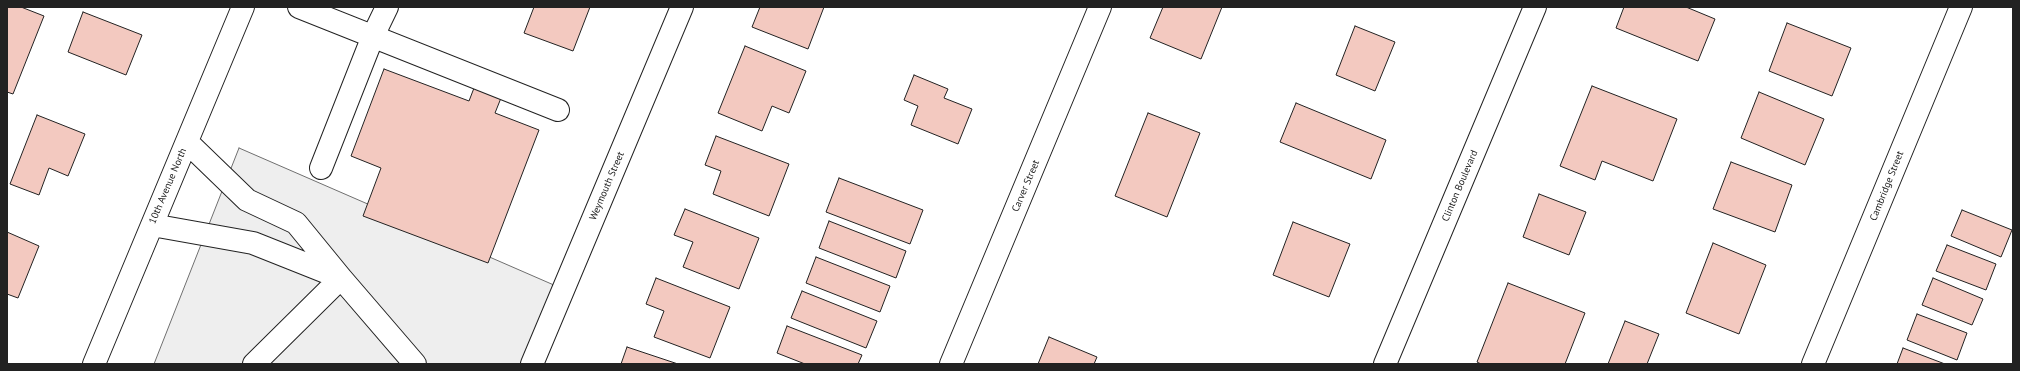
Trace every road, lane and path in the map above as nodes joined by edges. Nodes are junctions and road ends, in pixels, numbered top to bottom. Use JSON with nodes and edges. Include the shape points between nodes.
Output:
{"nodes":[{"id":1,"x":243,"y":7,"type":"edge"},
{"id":2,"x":299,"y":7,"type":"edge"},
{"id":3,"x":387,"y":7,"type":"edge"},
{"id":4,"x":682,"y":7,"type":"edge"},
{"id":5,"x":1100,"y":7,"type":"edge"},
{"id":6,"x":1535,"y":7,"type":"edge"},
{"id":7,"x":1961,"y":7,"type":"edge"},
{"id":8,"x":373,"y":36,"type":"junction"},
{"id":9,"x":558,"y":110,"type":"dead end"},
{"id":10,"x":186,"y":142,"type":"junction"},
{"id":11,"x":320,"y":168,"type":"dead end"},
{"id":12,"x":152,"y":225,"type":"junction"},
{"id":13,"x":341,"y":278,"type":"junction"},
{"id":14,"x":94,"y":364,"type":"edge"},
{"id":15,"x":254,"y":364,"type":"edge"},
{"id":16,"x":415,"y":364,"type":"edge"},
{"id":17,"x":532,"y":364,"type":"edge"},
{"id":18,"x":951,"y":364,"type":"edge"},
{"id":19,"x":1385,"y":364,"type":"edge"},
{"id":20,"x":1813,"y":364,"type":"edge"}],
"edges":[{"from":1,"to":10,"type":"street","name":"10th Avenue North"},
{"from":2,"to":8,"type":"street"},
{"from":3,"to":8,"type":"street"},
{"from":4,"to":17,"type":"street","name":"Weymouth Street"},
{"from":5,"to":18,"type":"street","name":"Carver Street"},
{"from":6,"to":19,"type":"street","name":"Clinton Boulevard"},
{"from":7,"to":20,"type":"street","name":"Cambridge Street"},
{"from":8,"to":9,"type":"street"},
{"from":8,"to":11,"type":"street"},
{"from":10,"to":12,"type":"street","name":"10th Avenue North"},
{"from":10,"to":13,"type":"street","via":[[247,200],[296,223]]},
{"from":12,"to":13,"type":"street","via":[[254,243]]},
{"from":12,"to":14,"type":"street","name":"10th Avenue North"},
{"from":13,"to":15,"type":"street"},
{"from":13,"to":16,"type":"street"}]}
